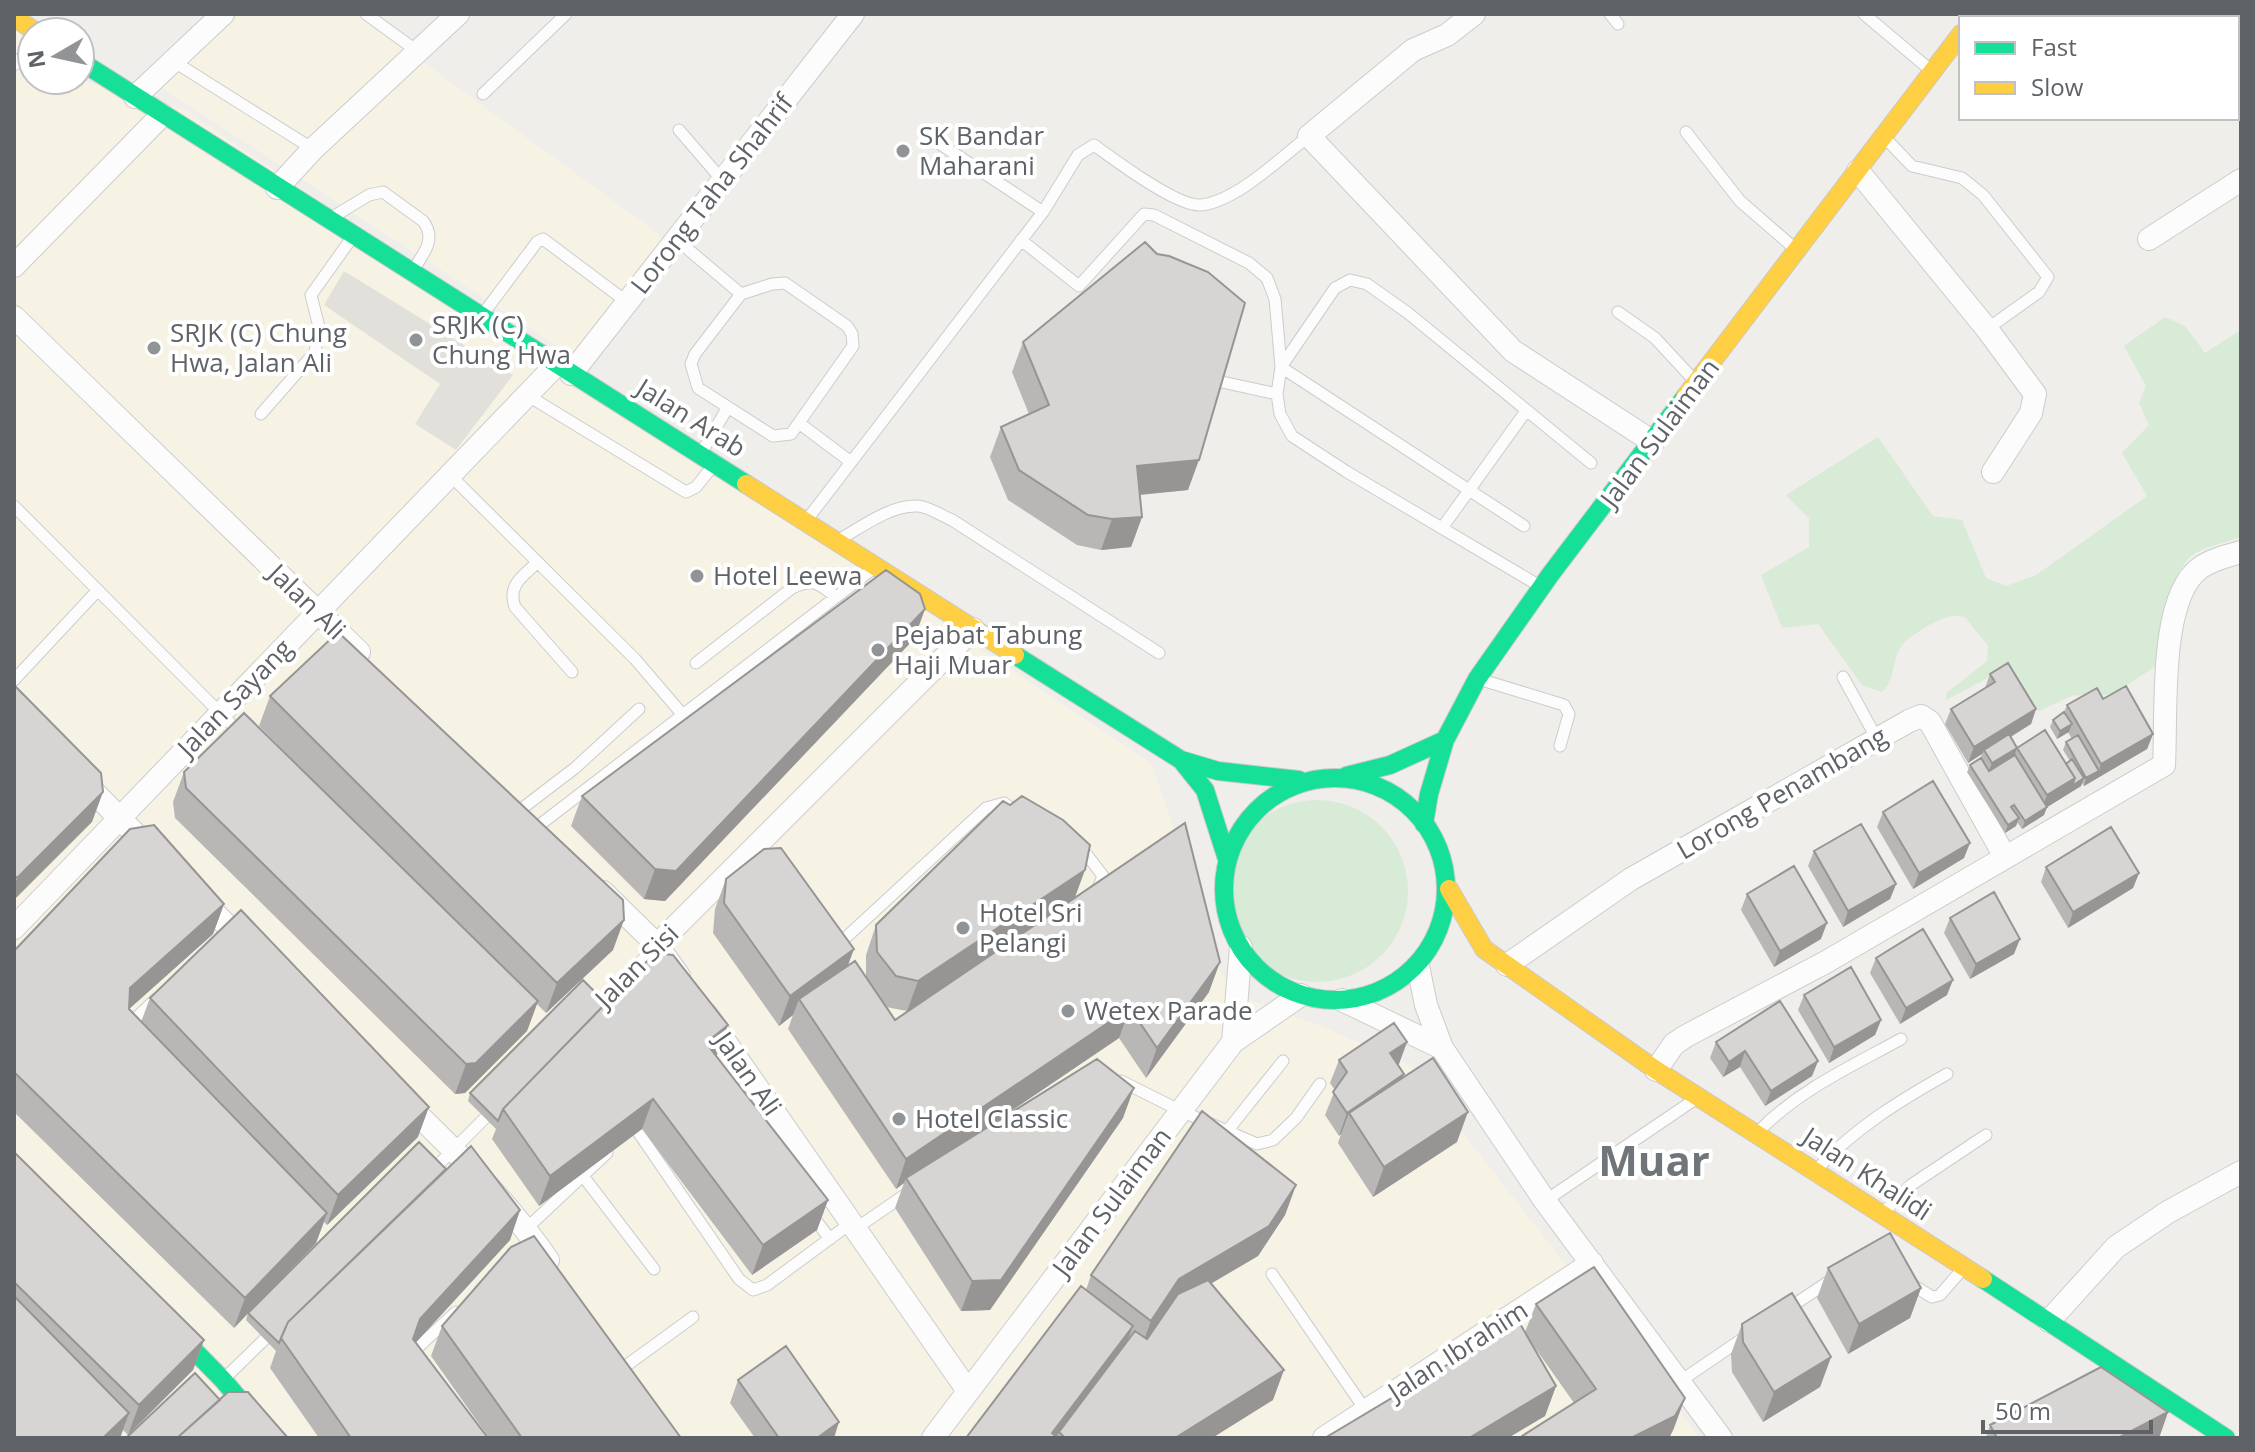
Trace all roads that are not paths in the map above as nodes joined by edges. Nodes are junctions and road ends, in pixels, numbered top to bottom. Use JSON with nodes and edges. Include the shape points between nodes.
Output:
{"nodes":[{"id":1,"x":223,"y":14,"type":"edge"},
{"id":2,"x":366,"y":14,"type":"edge"},
{"id":3,"x":458,"y":14,"type":"edge"},
{"id":4,"x":566,"y":14,"type":"edge"},
{"id":5,"x":853,"y":14,"type":"edge"},
{"id":6,"x":1474,"y":14,"type":"edge"},
{"id":7,"x":1610,"y":14,"type":"edge"},
{"id":8,"x":1864,"y":14,"type":"edge"},
{"id":9,"x":1618,"y":24,"type":"dead end"},
{"id":10,"x":1959,"y":37,"type":"edge"},
{"id":11,"x":417,"y":51,"type":"junction"},
{"id":12,"x":173,"y":61,"type":"junction"},
{"id":13,"x":96,"y":71,"type":"edge"},
{"id":14,"x":1932,"y":71,"type":"junction"},
{"id":15,"x":483,"y":94,"type":"dead end"},
{"id":16,"x":135,"y":97,"type":"junction"},
{"id":17,"x":162,"y":115,"type":"junction"},
{"id":18,"x":679,"y":130,"type":"dead end"},
{"id":19,"x":1686,"y":132,"type":"dead end"},
{"id":20,"x":1309,"y":136,"type":"junction"},
{"id":21,"x":1884,"y":137,"type":"junction"},
{"id":22,"x":937,"y":142,"type":"dead end"},
{"id":23,"x":313,"y":149,"type":"junction"},
{"id":24,"x":1858,"y":171,"type":"junction"},
{"id":25,"x":2241,"y":180,"type":"edge"},
{"id":26,"x":723,"y":181,"type":"junction"},
{"id":27,"x":277,"y":188,"type":"junction"},
{"id":28,"x":1043,"y":212,"type":"junction"},
{"id":29,"x":329,"y":220,"type":"junction"},
{"id":30,"x":354,"y":236,"type":"junction"},
{"id":31,"x":2149,"y":239,"type":"dead end"},
{"id":32,"x":677,"y":240,"type":"junction"},
{"id":33,"x":1021,"y":240,"type":"junction"},
{"id":34,"x":1797,"y":250,"type":"junction"},
{"id":35,"x":14,"y":266,"type":"edge"},
{"id":36,"x":412,"y":273,"type":"junction"},
{"id":37,"x":1079,"y":286,"type":"junction"},
{"id":38,"x":741,"y":294,"type":"junction"},
{"id":39,"x":1091,"y":297,"type":"edge"},
{"id":40,"x":627,"y":302,"type":"junction"},
{"id":41,"x":1618,"y":312,"type":"dead end"},
{"id":42,"x":14,"y":317,"type":"edge"},
{"id":43,"x":481,"y":317,"type":"junction"},
{"id":44,"x":1987,"y":329,"type":"junction"},
{"id":45,"x":1281,"y":367,"type":"junction"},
{"id":46,"x":564,"y":369,"type":"junction"},
{"id":47,"x":1197,"y":377,"type":"edge"},
{"id":48,"x":1697,"y":385,"type":"junction"},
{"id":49,"x":1277,"y":394,"type":"junction"},
{"id":50,"x":527,"y":395,"type":"junction"},
{"id":51,"x":728,"y":407,"type":"junction"},
{"id":52,"x":1526,"y":411,"type":"junction"},
{"id":53,"x":261,"y":414,"type":"dead end"},
{"id":54,"x":799,"y":423,"type":"junction"},
{"id":55,"x":1653,"y":442,"type":"junction"},
{"id":56,"x":708,"y":459,"type":"junction"},
{"id":57,"x":851,"y":462,"type":"junction"},
{"id":58,"x":1591,"y":463,"type":"dead end"},
{"id":59,"x":1993,"y":472,"type":"dead end"},
{"id":60,"x":450,"y":475,"type":"junction"},
{"id":61,"x":1469,"y":490,"type":"junction"},
{"id":62,"x":14,"y":506,"type":"edge"},
{"id":63,"x":807,"y":520,"type":"junction"},
{"id":64,"x":1524,"y":526,"type":"dead end"},
{"id":65,"x":1442,"y":528,"type":"junction"},
{"id":66,"x":838,"y":540,"type":"junction"},
{"id":67,"x":2241,"y":552,"type":"edge"},
{"id":68,"x":538,"y":562,"type":"junction"},
{"id":69,"x":877,"y":566,"type":"junction"},
{"id":70,"x":1542,"y":587,"type":"junction"},
{"id":71,"x":98,"y":590,"type":"junction"},
{"id":72,"x":836,"y":597,"type":"junction"},
{"id":73,"x":318,"y":612,"type":"junction"},
{"id":74,"x":973,"y":629,"type":"junction"},
{"id":75,"x":1159,"y":653,"type":"dead end"},
{"id":76,"x":696,"y":663,"type":"dead end"},
{"id":77,"x":374,"y":667,"type":"edge"},
{"id":78,"x":572,"y":672,"type":"dead end"},
{"id":79,"x":1843,"y":677,"type":"dead end"},
{"id":80,"x":1477,"y":679,"type":"junction"},
{"id":81,"x":14,"y":680,"type":"edge"},
{"id":82,"x":639,"y":709,"type":"dead end"},
{"id":83,"x":221,"y":713,"type":"junction"},
{"id":84,"x":683,"y":715,"type":"junction"},
{"id":85,"x":1877,"y":739,"type":"junction"},
{"id":86,"x":1445,"y":740,"type":"junction"},
{"id":87,"x":1560,"y":746,"type":"dead end"},
{"id":88,"x":254,"y":747,"type":"edge"},
{"id":89,"x":1181,"y":760,"type":"junction"},
{"id":90,"x":67,"y":764,"type":"edge"},
{"id":91,"x":1329,"y":778,"type":"junction"},
{"id":92,"x":1299,"y":780,"type":"junction"},
{"id":93,"x":514,"y":805,"type":"joint"},
{"id":94,"x":119,"y":818,"type":"junction"},
{"id":95,"x":1027,"y":818,"type":"edge"},
{"id":96,"x":1424,"y":824,"type":"junction"},
{"id":97,"x":542,"y":832,"type":"joint"},
{"id":98,"x":1063,"y":840,"type":"edge"},
{"id":99,"x":2005,"y":857,"type":"junction"},
{"id":100,"x":1227,"y":859,"type":"junction"},
{"id":101,"x":164,"y":863,"type":"edge"},
{"id":102,"x":592,"y":881,"type":"edge"},
{"id":103,"x":186,"y":885,"type":"edge"},
{"id":104,"x":1449,"y":889,"type":"junction"},
{"id":105,"x":1082,"y":903,"type":"edge"},
{"id":106,"x":14,"y":928,"type":"edge"},
{"id":107,"x":833,"y":931,"type":"edge"},
{"id":108,"x":841,"y":942,"type":"junction"},
{"id":109,"x":657,"y":945,"type":"junction"},
{"id":110,"x":1241,"y":947,"type":"junction"},
{"id":111,"x":1469,"y":950,"type":"junction"},
{"id":112,"x":847,"y":955,"type":"edge"},
{"id":113,"x":1422,"y":961,"type":"junction"},
{"id":114,"x":264,"y":963,"type":"edge"},
{"id":115,"x":1507,"y":965,"type":"junction"},
{"id":116,"x":167,"y":989,"type":"edge"},
{"id":117,"x":1301,"y":995,"type":"junction"},
{"id":118,"x":1342,"y":1000,"type":"junction"},
{"id":119,"x":586,"y":1017,"type":"edge"},
{"id":120,"x":131,"y":1038,"type":"edge"},
{"id":121,"x":1901,"y":1039,"type":"dead end"},
{"id":122,"x":1233,"y":1042,"type":"junction"},
{"id":123,"x":1442,"y":1048,"type":"junction"},
{"id":124,"x":1283,"y":1061,"type":"dead end"},
{"id":125,"x":1656,"y":1070,"type":"junction"},
{"id":126,"x":1947,"y":1074,"type":"dead end"},
{"id":127,"x":1112,"y":1076,"type":"edge"},
{"id":128,"x":387,"y":1084,"type":"edge"},
{"id":129,"x":1320,"y":1084,"type":"dead end"},
{"id":130,"x":1697,"y":1097,"type":"junction"},
{"id":131,"x":499,"y":1104,"type":"edge"},
{"id":132,"x":1181,"y":1111,"type":"junction"},
{"id":133,"x":646,"y":1117,"type":"edge"},
{"id":134,"x":634,"y":1126,"type":"junction"},
{"id":135,"x":1228,"y":1130,"type":"junction"},
{"id":136,"x":1756,"y":1134,"type":"junction"},
{"id":137,"x":1986,"y":1135,"type":"dead end"},
{"id":138,"x":453,"y":1150,"type":"junction"},
{"id":139,"x":1814,"y":1171,"type":"junction"},
{"id":140,"x":2241,"y":1172,"type":"edge"},
{"id":141,"x":583,"y":1176,"type":"junction"},
{"id":142,"x":420,"y":1183,"type":"edge"},
{"id":143,"x":920,"y":1184,"type":"edge"},
{"id":144,"x":1545,"y":1201,"type":"junction"},
{"id":145,"x":803,"y":1203,"type":"edge"},
{"id":146,"x":1882,"y":1215,"type":"junction"},
{"id":147,"x":853,"y":1226,"type":"junction"},
{"id":148,"x":528,"y":1239,"type":"junction"},
{"id":149,"x":830,"y":1239,"type":"junction"},
{"id":150,"x":1592,"y":1263,"type":"junction"},
{"id":151,"x":1965,"y":1267,"type":"junction"},
{"id":152,"x":654,"y":1269,"type":"dead end"},
{"id":153,"x":1272,"y":1274,"type":"dead end"},
{"id":154,"x":1835,"y":1277,"type":"edge"},
{"id":155,"x":561,"y":1278,"type":"edge"},
{"id":156,"x":1903,"y":1278,"type":"edge"},
{"id":157,"x":469,"y":1300,"type":"edge"},
{"id":158,"x":157,"y":1313,"type":"edge"},
{"id":159,"x":693,"y":1317,"type":"dead end"},
{"id":160,"x":1770,"y":1321,"type":"edge"},
{"id":161,"x":2049,"y":1321,"type":"junction"},
{"id":162,"x":278,"y":1326,"type":"edge"},
{"id":163,"x":1757,"y":1329,"type":"edge"},
{"id":164,"x":618,"y":1361,"type":"joint"},
{"id":165,"x":410,"y":1366,"type":"edge"},
{"id":166,"x":1679,"y":1382,"type":"junction"},
{"id":167,"x":218,"y":1385,"type":"junction"},
{"id":168,"x":640,"y":1391,"type":"edge"},
{"id":169,"x":968,"y":1391,"type":"junction"},
{"id":170,"x":1366,"y":1411,"type":"junction"},
{"id":171,"x":2241,"y":1434,"type":"edge"},
{"id":172,"x":272,"y":1438,"type":"edge"},
{"id":173,"x":933,"y":1438,"type":"edge"},
{"id":174,"x":1324,"y":1438,"type":"edge"},
{"id":175,"x":1720,"y":1438,"type":"edge"},
{"id":176,"x":2226,"y":1438,"type":"edge"},
{"id":177,"x":2233,"y":1438,"type":"edge"}],
"edges":[{"from":1,"to":12,"type":"street"},
{"from":2,"to":11,"type":"lane"},
{"from":3,"to":11,"type":"street"},
{"from":4,"to":15,"type":"lane"},
{"from":5,"to":26,"type":"street","name":"Lorong Taha Shahrif"},
{"from":6,"to":20,"type":"street","via":[[1447,35],[1413,50]]},
{"from":7,"to":9,"type":"lane"},
{"from":8,"to":14,"type":"lane"},
{"from":10,"to":14,"type":"main road","name":"Jalan Sulaiman"},
{"from":11,"to":23,"type":"street"},
{"from":12,"to":16,"type":"street"},
{"from":12,"to":23,"type":"lane"},
{"from":13,"to":16,"type":"main road","name":"Jalan Arab"},
{"from":14,"to":21,"type":"main road","name":"Jalan Sulaiman"},
{"from":16,"to":17,"type":"main road","name":"Jalan Arab"},
{"from":17,"to":27,"type":"main road","name":"Jalan Arab"},
{"from":17,"to":35,"type":"street"},
{"from":18,"to":26,"type":"lane"},
{"from":19,"to":34,"type":"lane","via":[[1740,201]]},
{"from":20,"to":28,"type":"lane","via":[[1227,198],[1198,206],[1149,185],[1094,145],[1078,155]]},
{"from":20,"to":55,"type":"street","via":[[1513,351]]},
{"from":21,"to":24,"type":"main road","name":"Jalan Sulaiman"},
{"from":21,"to":44,"type":"lane","via":[[1912,166],[1962,178],[1983,195],[2048,277],[2039,292]]},
{"from":22,"to":28,"type":"lane"},
{"from":23,"to":27,"type":"street"},
{"from":24,"to":34,"type":"main road","name":"Jalan Sulaiman"},
{"from":24,"to":44,"type":"street"},
{"from":25,"to":31,"type":"street"},
{"from":26,"to":32,"type":"street","name":"Lorong Taha Shahrif"},
{"from":27,"to":29,"type":"main road","name":"Jalan Arab"},
{"from":28,"to":33,"type":"lane"},
{"from":29,"to":30,"type":"main road","name":"Jalan Arab"},
{"from":29,"to":36,"type":"lane","via":[[383,192],[428,227],[428,246]]},
{"from":30,"to":36,"type":"main road","name":"Jalan Arab"},
{"from":30,"to":53,"type":"lane","via":[[311,295],[319,327],[315,352]]},
{"from":32,"to":38,"type":"lane"},
{"from":32,"to":40,"type":"street","name":"Lorong Taha Shahrif"},
{"from":33,"to":37,"type":"lane"},
{"from":33,"to":57,"type":"lane"},
{"from":34,"to":48,"type":"main road","name":"Jalan Sulaiman"},
{"from":36,"to":43,"type":"main road","name":"Jalan Arab"},
{"from":37,"to":39,"type":"lane"},
{"from":37,"to":45,"type":"lane","via":[[1144,214],[1154,215],[1249,263],[1267,278],[1275,299]]},
{"from":38,"to":51,"type":"lane","via":[[691,364],[698,388]]},
{"from":38,"to":54,"type":"lane","via":[[785,283],[852,334],[853,346]]},
{"from":40,"to":43,"type":"lane","via":[[543,239]]},
{"from":40,"to":46,"type":"street","name":"Lorong Taha Shahrif"},
{"from":41,"to":48,"type":"lane","via":[[1655,338]]},
{"from":42,"to":73,"type":"street","name":"Jalan Ali"},
{"from":43,"to":46,"type":"main road","name":"Jalan Arab"},
{"from":44,"to":59,"type":"street","via":[[2035,394],[2031,413]]},
{"from":45,"to":49,"type":"lane"},
{"from":45,"to":52,"type":"lane","via":[[1335,288],[1350,280],[1367,284],[1408,313]]},
{"from":45,"to":61,"type":"lane"},
{"from":46,"to":50,"type":"street","name":"Jalan Sayang"},
{"from":46,"to":56,"type":"main road","name":"Jalan Arab"},
{"from":47,"to":49,"type":"lane"},
{"from":48,"to":55,"type":"main road","name":"Jalan Sulaiman"},
{"from":49,"to":65,"type":"lane","via":[[1292,436]]},
{"from":50,"to":56,"type":"lane","via":[[686,492],[696,487]]},
{"from":50,"to":60,"type":"street","name":"Jalan Sayang"},
{"from":51,"to":54,"type":"lane","via":[[773,436],[791,434]]},
{"from":51,"to":56,"type":"lane"},
{"from":52,"to":58,"type":"lane"},
{"from":52,"to":61,"type":"lane"},
{"from":54,"to":57,"type":"lane"},
{"from":55,"to":70,"type":"main road","name":"Jalan Sulaiman"},
{"from":56,"to":63,"type":"main road","name":"Jalan Arab"},
{"from":57,"to":63,"type":"lane"},
{"from":60,"to":68,"type":"lane"},
{"from":60,"to":73,"type":"street","name":"Jalan Sayang"},
{"from":61,"to":64,"type":"lane"},
{"from":61,"to":65,"type":"lane"},
{"from":62,"to":71,"type":"lane"},
{"from":63,"to":66,"type":"main road","name":"Jalan Arab"},
{"from":65,"to":70,"type":"lane"},
{"from":66,"to":69,"type":"main road","name":"Jalan Arab"},
{"from":66,"to":75,"type":"lane","via":[[874,520],[918,506],[952,520]]},
{"from":67,"to":99,"type":"street","via":[[2200,568],[2182,591],[2167,657],[2164,765]]},
{"from":68,"to":78,"type":"lane","via":[[514,584],[511,596]]},
{"from":68,"to":84,"type":"lane"},
{"from":69,"to":72,"type":"lane"},
{"from":69,"to":74,"type":"main road","name":"Jalan Arab"},
{"from":70,"to":80,"type":"main road","name":"Jalan Sulaiman"},
{"from":71,"to":81,"type":"lane"},
{"from":71,"to":83,"type":"lane"},
{"from":72,"to":76,"type":"lane","via":[[817,583],[792,588]]},
{"from":72,"to":84,"type":"lane"},
{"from":73,"to":77,"type":"street","name":"Jalan Ali"},
{"from":73,"to":83,"type":"street","name":"Jalan Sayang"},
{"from":74,"to":89,"type":"main road","name":"Jalan Arab"},
{"from":74,"to":109,"type":"street","name":"Jalan Sisi","via":[[767,846]]},
{"from":79,"to":85,"type":"lane"},
{"from":80,"to":86,"type":"main road","name":"Jalan Sulaiman"},
{"from":80,"to":87,"type":"lane","via":[[1564,705],[1569,714]]},
{"from":82,"to":93,"type":"lane","via":[[575,768]]},
{"from":83,"to":88,"type":"lane"},
{"from":83,"to":94,"type":"street","name":"Jalan Sayang"},
{"from":84,"to":97,"type":"lane"},
{"from":85,"to":99,"type":"street","name":"Lorong Penambang","via":[[1921,716],[1930,722]]},
{"from":85,"to":115,"type":"street","name":"Lorong Penambang","via":[[1631,879]]},
{"from":86,"to":91,"type":"main road","via":[[1390,765]]},
{"from":86,"to":96,"type":"main road","name":"Jalan Sulaiman"},
{"from":89,"to":92,"type":"main road","via":[[1218,771]]},
{"from":89,"to":100,"type":"main road","name":"Jalan Arab","via":[[1205,790]]},
{"from":90,"to":94,"type":"street"},
{"from":91,"to":92,"type":"main road"},
{"from":91,"to":96,"type":"main road","via":[[1381,788]]},
{"from":92,"to":100,"type":"main road","via":[[1253,811]]},
{"from":93,"to":97,"type":"street"},
{"from":94,"to":101,"type":"street"},
{"from":94,"to":106,"type":"street","name":"Jalan Sayang"},
{"from":95,"to":108,"type":"lane","via":[[1004,803],[986,808]]},
{"from":96,"to":104,"type":"main road"},
{"from":98,"to":105,"type":"lane","via":[[1087,855],[1103,876],[1095,895]]},
{"from":99,"to":125,"type":"street","via":[[1686,1036]]},
{"from":100,"to":110,"type":"main road","via":[[1228,919]]},
{"from":102,"to":109,"type":"street","name":"Jalan Ali"},
{"from":103,"to":114,"type":"street","via":[[226,935]]},
{"from":104,"to":111,"type":"main road"},
{"from":104,"to":113,"type":"main road","via":[[1443,924]]},
{"from":107,"to":108,"type":"lane"},
{"from":108,"to":112,"type":"lane"},
{"from":109,"to":119,"type":"lane","name":"Jalan Sisi"},
{"from":109,"to":147,"type":"street","name":"Jalan Ali","via":[[729,1056]]},
{"from":110,"to":117,"type":"main road","via":[[1277,984]]},
{"from":110,"to":122,"type":"street"},
{"from":111,"to":113,"type":"main road","via":[[1438,951]]},
{"from":111,"to":115,"type":"main road","name":"Jalan Khalidi"},
{"from":113,"to":118,"type":"main road","via":[[1396,984]]},
{"from":113,"to":123,"type":"street","via":[[1426,1005]]},
{"from":115,"to":125,"type":"main road","name":"Jalan Khalidi"},
{"from":116,"to":120,"type":"lane","via":[[135,1019]]},
{"from":117,"to":118,"type":"main road"},
{"from":117,"to":122,"type":"street"},
{"from":118,"to":123,"type":"street"},
{"from":121,"to":136,"type":"lane","via":[[1793,1100]]},
{"from":122,"to":132,"type":"street","name":"Jalan Sulaiman"},
{"from":123,"to":144,"type":"street"},
{"from":124,"to":135,"type":"lane"},
{"from":125,"to":130,"type":"main road","name":"Jalan Khalidi"},
{"from":126,"to":139,"type":"lane","via":[[1892,1105]]},
{"from":127,"to":132,"type":"lane"},
{"from":128,"to":138,"type":"street"},
{"from":129,"to":135,"type":"lane","via":[[1273,1140],[1257,1144]]},
{"from":130,"to":136,"type":"main road","name":"Jalan Khalidi"},
{"from":130,"to":144,"type":"lane"},
{"from":131,"to":138,"type":"lane"},
{"from":132,"to":135,"type":"lane"},
{"from":132,"to":169,"type":"street","name":"Jalan Sulaiman"},
{"from":133,"to":134,"type":"lane"},
{"from":134,"to":141,"type":"lane"},
{"from":134,"to":149,"type":"lane","via":[[739,1279],[753,1290]]},
{"from":136,"to":139,"type":"main road","name":"Jalan Khalidi"},
{"from":137,"to":146,"type":"lane","via":[[1911,1185]]},
{"from":138,"to":142,"type":"lane"},
{"from":138,"to":148,"type":"street"},
{"from":139,"to":146,"type":"main road","name":"Jalan Khalidi"},
{"from":140,"to":161,"type":"street","via":[[2116,1247]]},
{"from":141,"to":148,"type":"lane"},
{"from":141,"to":152,"type":"lane"},
{"from":143,"to":147,"type":"lane"},
{"from":144,"to":150,"type":"street"},
{"from":145,"to":149,"type":"lane"},
{"from":146,"to":151,"type":"main road","name":"Jalan Khalidi"},
{"from":147,"to":149,"type":"lane"},
{"from":147,"to":169,"type":"street","name":"Jalan Ali"},
{"from":148,"to":155,"type":"street"},
{"from":150,"to":166,"type":"street"},
{"from":150,"to":170,"type":"street","name":"Jalan Ibrahim"},
{"from":151,"to":156,"type":"lane","via":[[1932,1297]]},
{"from":151,"to":161,"type":"main road","name":"Jalan Khalidi"},
{"from":153,"to":170,"type":"lane"},
{"from":154,"to":160,"type":"lane"},
{"from":157,"to":165,"type":"lane","via":[[415,1350]]},
{"from":158,"to":167,"type":"main road"},
{"from":159,"to":164,"type":"lane"},
{"from":161,"to":176,"type":"main road","name":"Jalan Khalidi"},
{"from":162,"to":167,"type":"lane"},
{"from":163,"to":166,"type":"lane"},
{"from":164,"to":168,"type":"street"},
{"from":166,"to":175,"type":"street"},
{"from":167,"to":172,"type":"main road"},
{"from":169,"to":173,"type":"street","name":"Jalan Sulaiman"},
{"from":170,"to":174,"type":"street","name":"Jalan Ibrahim"},
{"from":171,"to":177,"type":"street"}]}
